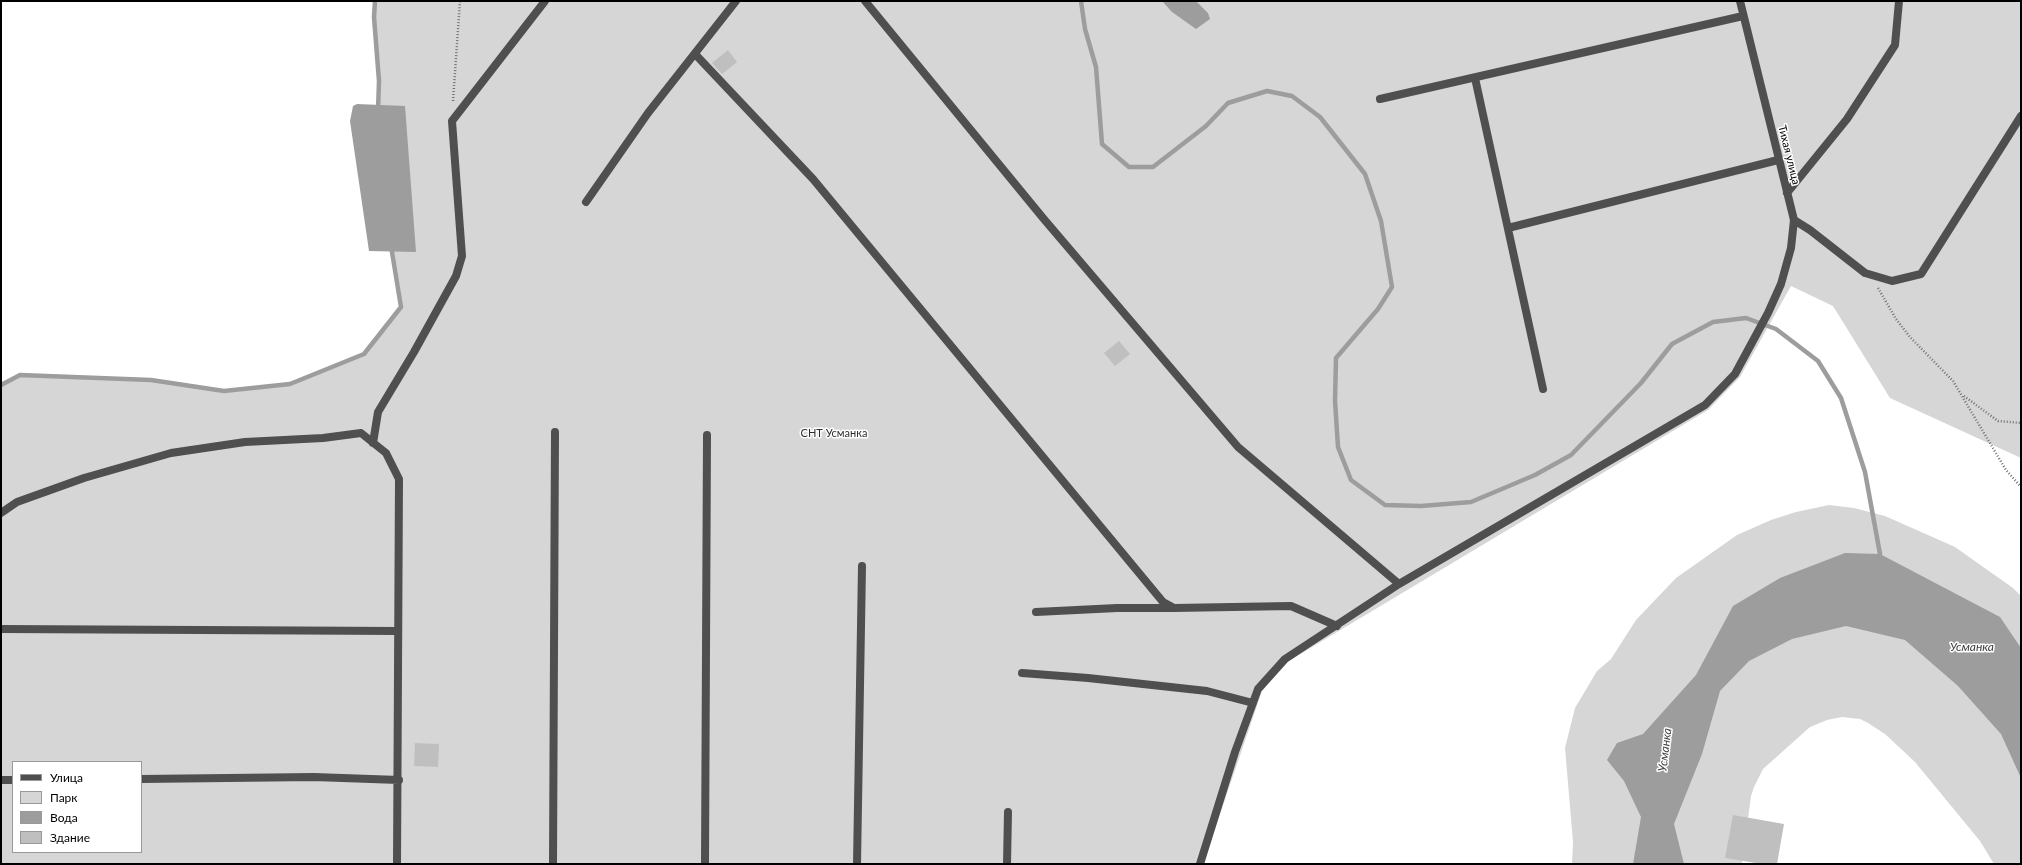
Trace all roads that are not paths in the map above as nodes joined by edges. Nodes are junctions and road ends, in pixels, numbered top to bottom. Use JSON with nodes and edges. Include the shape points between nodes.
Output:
{"nodes":[{"id":1,"x":545,"y":1,"type":"edge"},
{"id":2,"x":736,"y":1,"type":"edge"},
{"id":3,"x":865,"y":1,"type":"edge"},
{"id":4,"x":1740,"y":1,"type":"edge"},
{"id":5,"x":1899,"y":1,"type":"edge"},
{"id":6,"x":1744,"y":16,"type":"junction"},
{"id":7,"x":695,"y":54,"type":"junction"},
{"id":8,"x":1474,"y":78,"type":"junction"},
{"id":9,"x":1380,"y":99,"type":"dead end"},
{"id":10,"x":2021,"y":116,"type":"edge"},
{"id":11,"x":1778,"y":160,"type":"junction"},
{"id":12,"x":1787,"y":193,"type":"junction"},
{"id":13,"x":586,"y":202,"type":"dead end"},
{"id":14,"x":1794,"y":220,"type":"junction"},
{"id":15,"x":1508,"y":228,"type":"junction"},
{"id":16,"x":1543,"y":389,"type":"dead end"},
{"id":17,"x":555,"y":432,"type":"dead end"},
{"id":18,"x":706,"y":435,"type":"dead end"},
{"id":19,"x":373,"y":443,"type":"junction"},
{"id":20,"x":1,"y":513,"type":"edge"},
{"id":21,"x":862,"y":566,"type":"dead end"},
{"id":22,"x":1399,"y":584,"type":"junction"},
{"id":23,"x":1174,"y":608,"type":"junction"},
{"id":24,"x":1036,"y":612,"type":"dead end"},
{"id":25,"x":1337,"y":626,"type":"junction"},
{"id":26,"x":1,"y":629,"type":"edge"},
{"id":27,"x":398,"y":631,"type":"junction"},
{"id":28,"x":1022,"y":674,"type":"dead end"},
{"id":29,"x":1253,"y":703,"type":"junction"},
{"id":30,"x":142,"y":779,"type":"edge"},
{"id":31,"x":1,"y":780,"type":"edge"},
{"id":32,"x":12,"y":780,"type":"edge"},
{"id":33,"x":398,"y":780,"type":"junction"},
{"id":34,"x":1008,"y":812,"type":"dead end"},
{"id":35,"x":397,"y":864,"type":"edge"},
{"id":36,"x":553,"y":864,"type":"edge"},
{"id":37,"x":705,"y":864,"type":"edge"},
{"id":38,"x":857,"y":864,"type":"edge"},
{"id":39,"x":1007,"y":864,"type":"edge"},
{"id":40,"x":1200,"y":864,"type":"edge"}],
"edges":[{"from":1,"to":19,"type":"street","via":[[452,121],[462,256],[456,276],[378,412]]},
{"from":2,"to":7,"type":"street"},
{"from":3,"to":22,"type":"street","via":[[1042,218],[1238,447]]},
{"from":4,"to":6,"type":"street","name":"Тихая улица"},
{"from":5,"to":12,"type":"street","via":[[1895,45],[1847,119]]},
{"from":6,"to":8,"type":"street"},
{"from":6,"to":11,"type":"street","name":"Тихая улица"},
{"from":7,"to":13,"type":"street","via":[[648,113]]},
{"from":7,"to":23,"type":"street","via":[[812,178],[1099,527],[1163,602]]},
{"from":8,"to":9,"type":"street"},
{"from":8,"to":15,"type":"street"},
{"from":10,"to":14,"type":"street","via":[[1921,274],[1892,281],[1865,273]]},
{"from":11,"to":12,"type":"street","name":"Тихая улица"},
{"from":11,"to":15,"type":"street"},
{"from":12,"to":14,"type":"street","name":"Тихая улица"},
{"from":14,"to":22,"type":"street","name":"Тихая улица","via":[[1791,248],[1780,284],[1759,333],[1735,374],[1705,405]]},
{"from":15,"to":16,"type":"street"},
{"from":17,"to":36,"type":"street"},
{"from":18,"to":37,"type":"street"},
{"from":19,"to":20,"type":"street","via":[[360,433],[322,438],[245,442],[171,454],[84,478],[17,502]]},
{"from":19,"to":27,"type":"street","via":[[386,453],[399,479]]},
{"from":21,"to":38,"type":"street"},
{"from":22,"to":25,"type":"street","name":"Тихая улица"},
{"from":23,"to":24,"type":"street"},
{"from":23,"to":25,"type":"street","via":[[1291,606]]},
{"from":25,"to":29,"type":"street","name":"Тихая улица","via":[[1285,659],[1258,689]]},
{"from":26,"to":27,"type":"street"},
{"from":27,"to":33,"type":"street"},
{"from":28,"to":29,"type":"street","via":[[1088,678],[1207,691]]},
{"from":29,"to":40,"type":"street","name":"Тихая улица"},
{"from":30,"to":33,"type":"street","via":[[314,777]]},
{"from":31,"to":32,"type":"street"},
{"from":33,"to":35,"type":"street"},
{"from":34,"to":39,"type":"street"}]}
